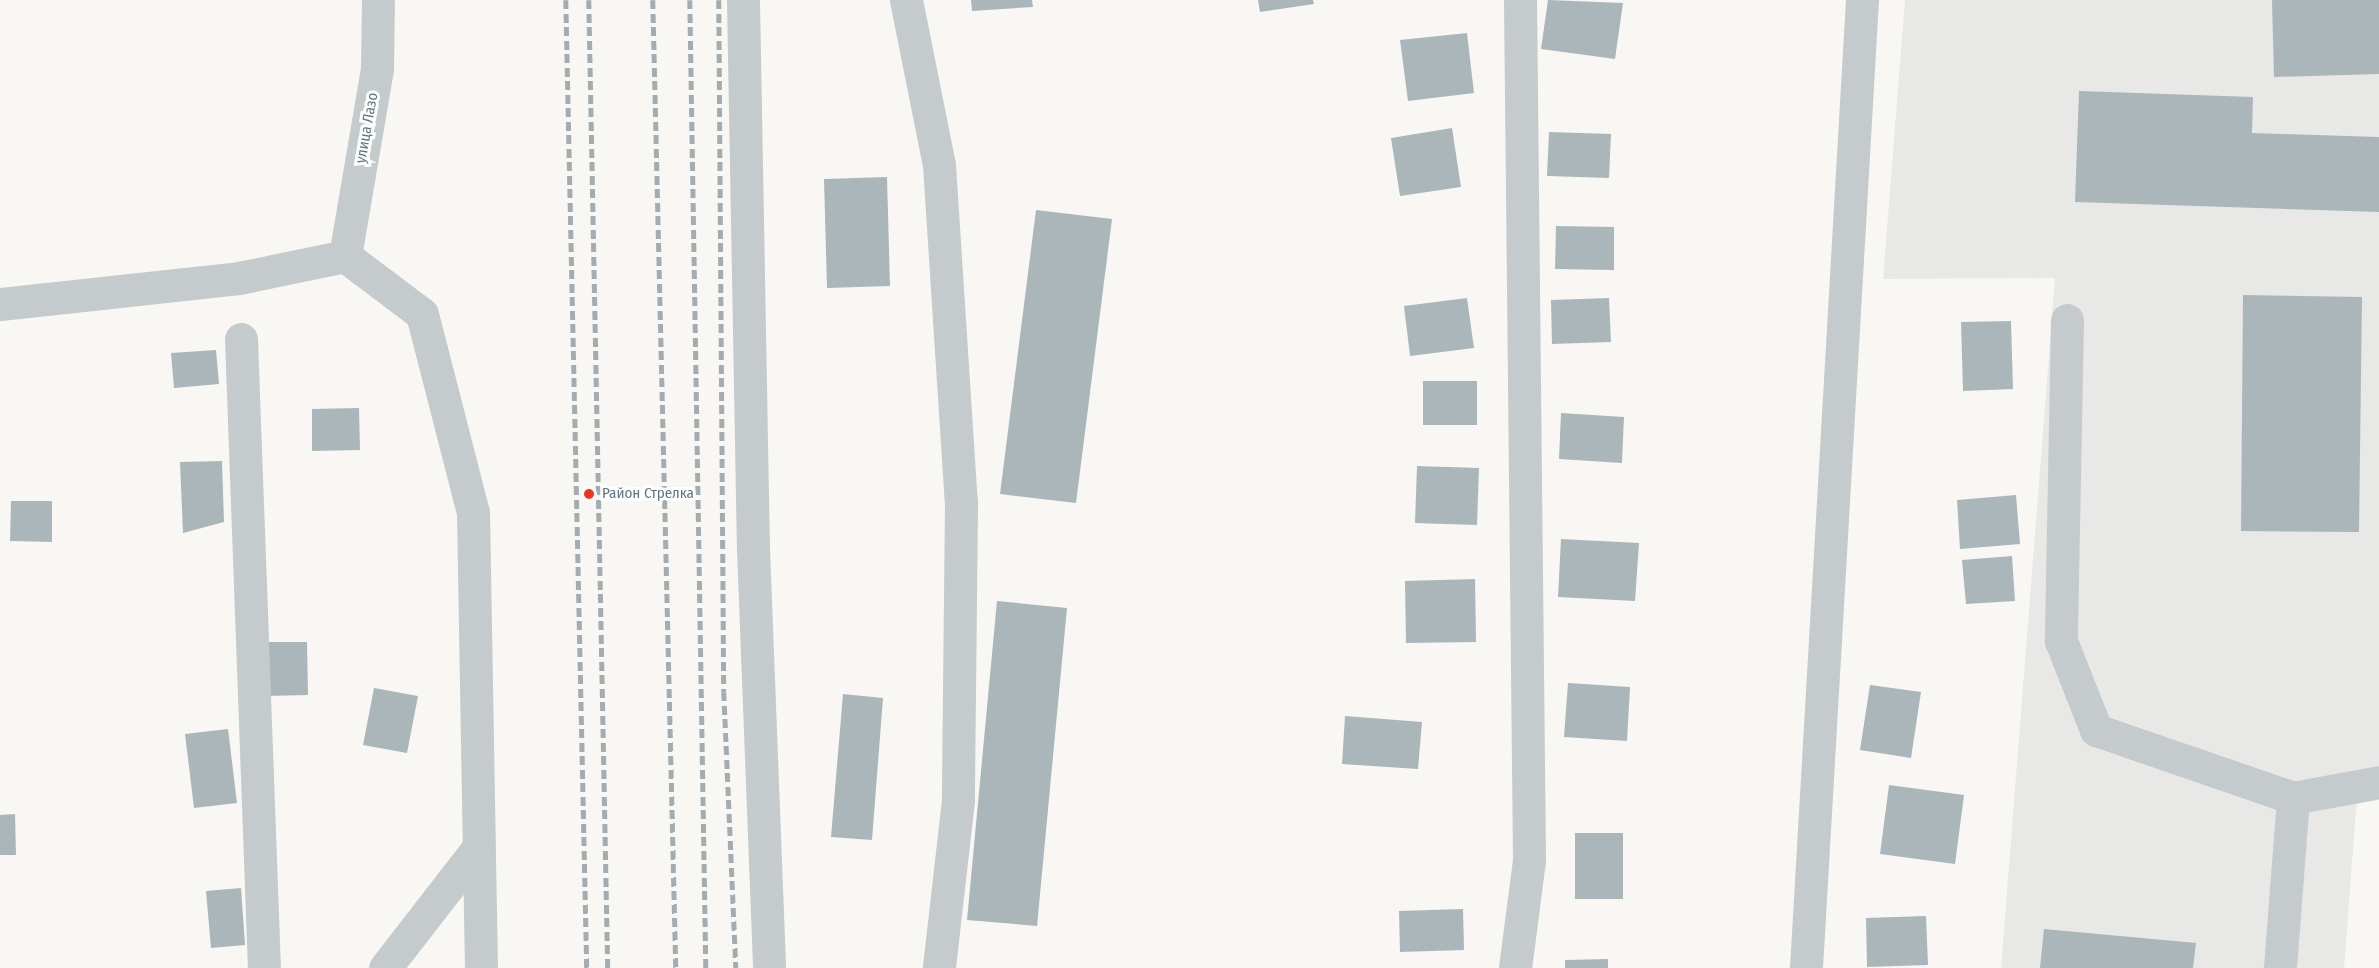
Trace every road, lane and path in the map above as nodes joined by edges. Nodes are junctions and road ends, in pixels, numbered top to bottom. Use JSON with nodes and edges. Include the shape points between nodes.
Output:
{"nodes":[{"id":1,"x":378,"y":0,"type":"edge"},
{"id":2,"x":743,"y":0,"type":"edge"},
{"id":3,"x":906,"y":0,"type":"edge"},
{"id":4,"x":1520,"y":0,"type":"edge"},
{"id":5,"x":1862,"y":0,"type":"edge"},
{"id":6,"x":345,"y":256,"type":"junction"},
{"id":7,"x":0,"y":304,"type":"edge"},
{"id":8,"x":2067,"y":320,"type":"dead end"},
{"id":9,"x":241,"y":339,"type":"dead end"},
{"id":10,"x":2379,"y":782,"type":"edge"},
{"id":11,"x":2293,"y":798,"type":"junction"},
{"id":12,"x":475,"y":852,"type":"junction"},
{"id":13,"x":264,"y":968,"type":"edge"},
{"id":14,"x":385,"y":968,"type":"edge"},
{"id":15,"x":481,"y":968,"type":"edge"},
{"id":16,"x":770,"y":968,"type":"edge"},
{"id":17,"x":939,"y":968,"type":"edge"},
{"id":18,"x":1515,"y":968,"type":"edge"},
{"id":19,"x":1806,"y":968,"type":"edge"},
{"id":20,"x":2280,"y":968,"type":"edge"}],
"edges":[{"from":1,"to":6,"type":"street","name":"улица Лазо","via":[[377,68]]},
{"from":2,"to":16,"type":"street","via":[[754,561]]},
{"from":3,"to":17,"type":"street","via":[[939,165],[961,502],[957,800]]},
{"from":4,"to":18,"type":"street","via":[[1529,860]]},
{"from":5,"to":19,"type":"street"},
{"from":6,"to":7,"type":"street","via":[[239,278]]},
{"from":6,"to":12,"type":"street","via":[[422,314],[473,512]]},
{"from":8,"to":11,"type":"street","via":[[2061,641],[2096,730]]},
{"from":9,"to":13,"type":"street"},
{"from":10,"to":11,"type":"street"},
{"from":11,"to":20,"type":"street"},
{"from":12,"to":14,"type":"street"},
{"from":12,"to":15,"type":"street"}]}
